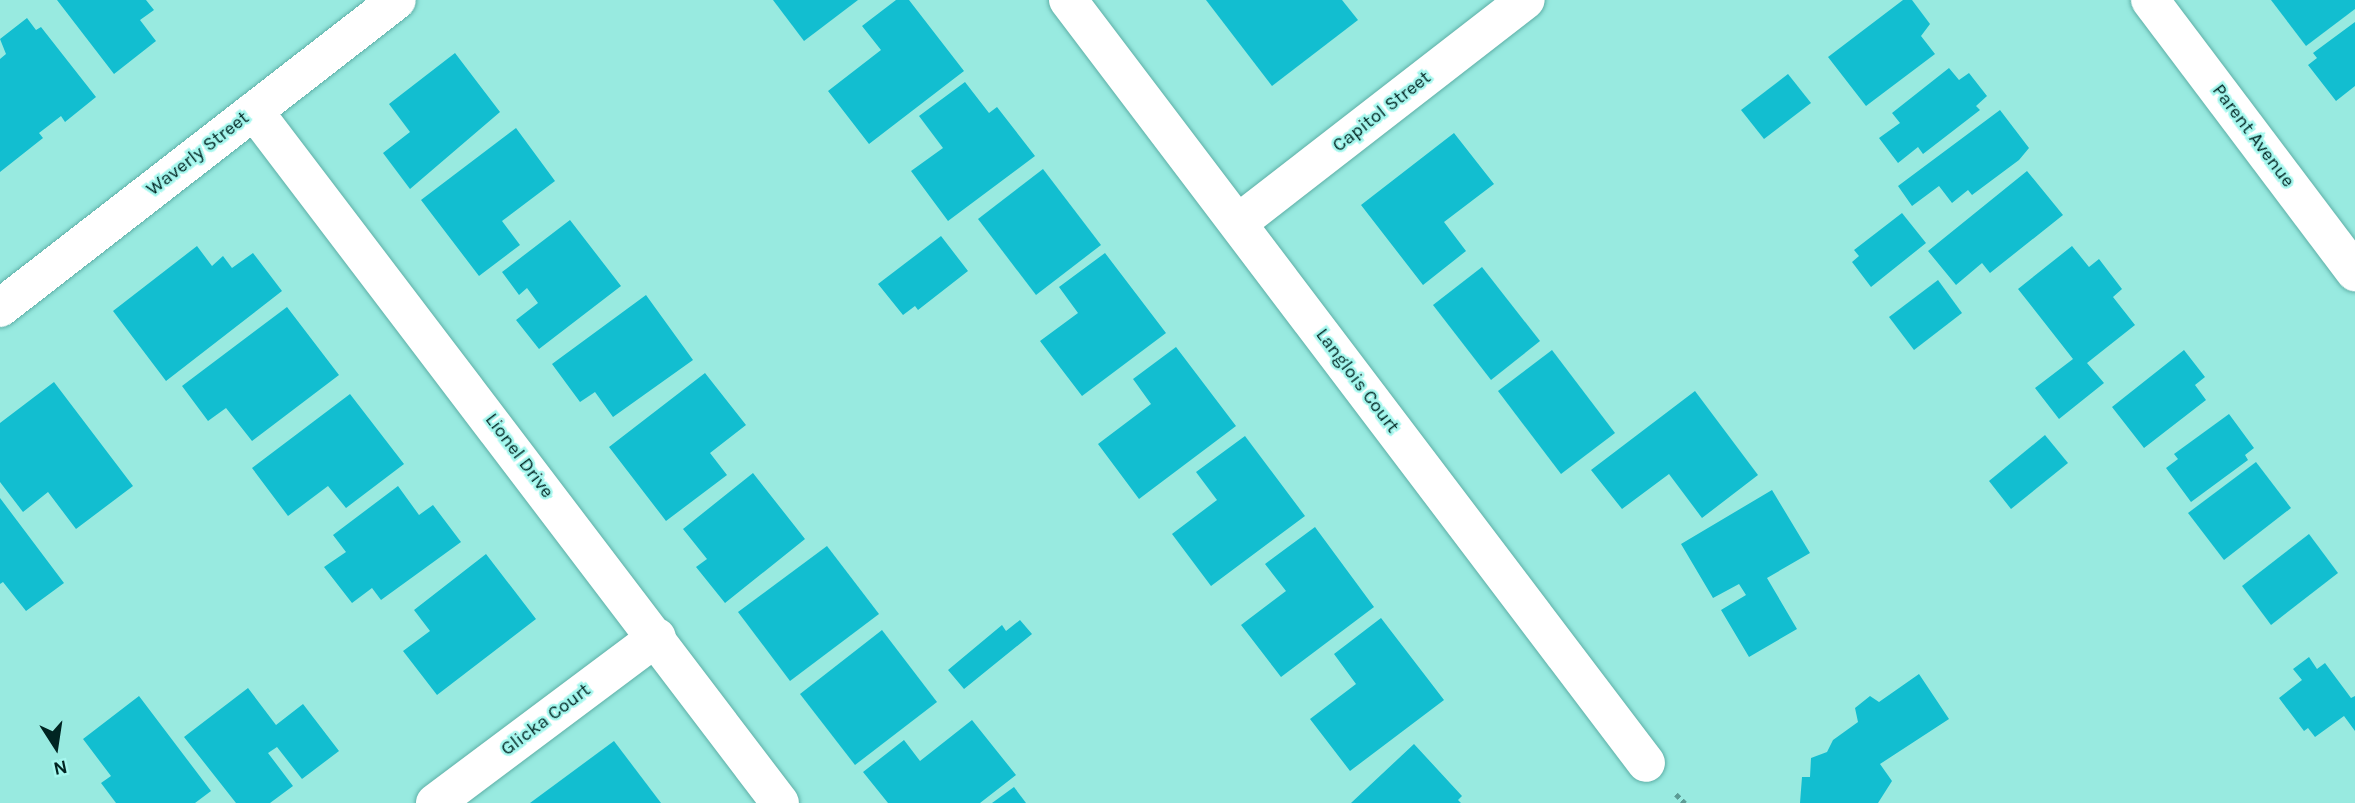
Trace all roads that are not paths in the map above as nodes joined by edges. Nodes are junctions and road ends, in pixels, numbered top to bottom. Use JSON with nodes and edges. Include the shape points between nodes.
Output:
{"nodes":[{"id":1,"x":397,"y":0,"type":"edge"},
{"id":2,"x":1068,"y":0,"type":"edge"},
{"id":3,"x":1526,"y":0,"type":"edge"},
{"id":4,"x":2150,"y":0,"type":"edge"},
{"id":5,"x":254,"y":111,"type":"junction"},
{"id":6,"x":1238,"y":223,"type":"junction"},
{"id":7,"x":2355,"y":272,"type":"edge"},
{"id":8,"x":0,"y":308,"type":"edge"},
{"id":9,"x":657,"y":637,"type":"junction"},
{"id":10,"x":1646,"y":763,"type":"dead end"},
{"id":11,"x":435,"y":803,"type":"edge"},
{"id":12,"x":780,"y":803,"type":"edge"}],
"edges":[{"from":1,"to":5,"type":"street","name":"Waverly Street"},
{"from":2,"to":6,"type":"street","name":"Langlois Court"},
{"from":3,"to":6,"type":"street","name":"Capitol Street"},
{"from":4,"to":7,"type":"street","name":"Parent Avenue"},
{"from":5,"to":8,"type":"street","name":"Waverly Street"},
{"from":5,"to":9,"type":"street","name":"Lionel Drive"},
{"from":6,"to":10,"type":"street","name":"Langlois Court"},
{"from":9,"to":11,"type":"street","name":"Glicka Court"},
{"from":9,"to":12,"type":"street","name":"Lionel Drive"}]}
